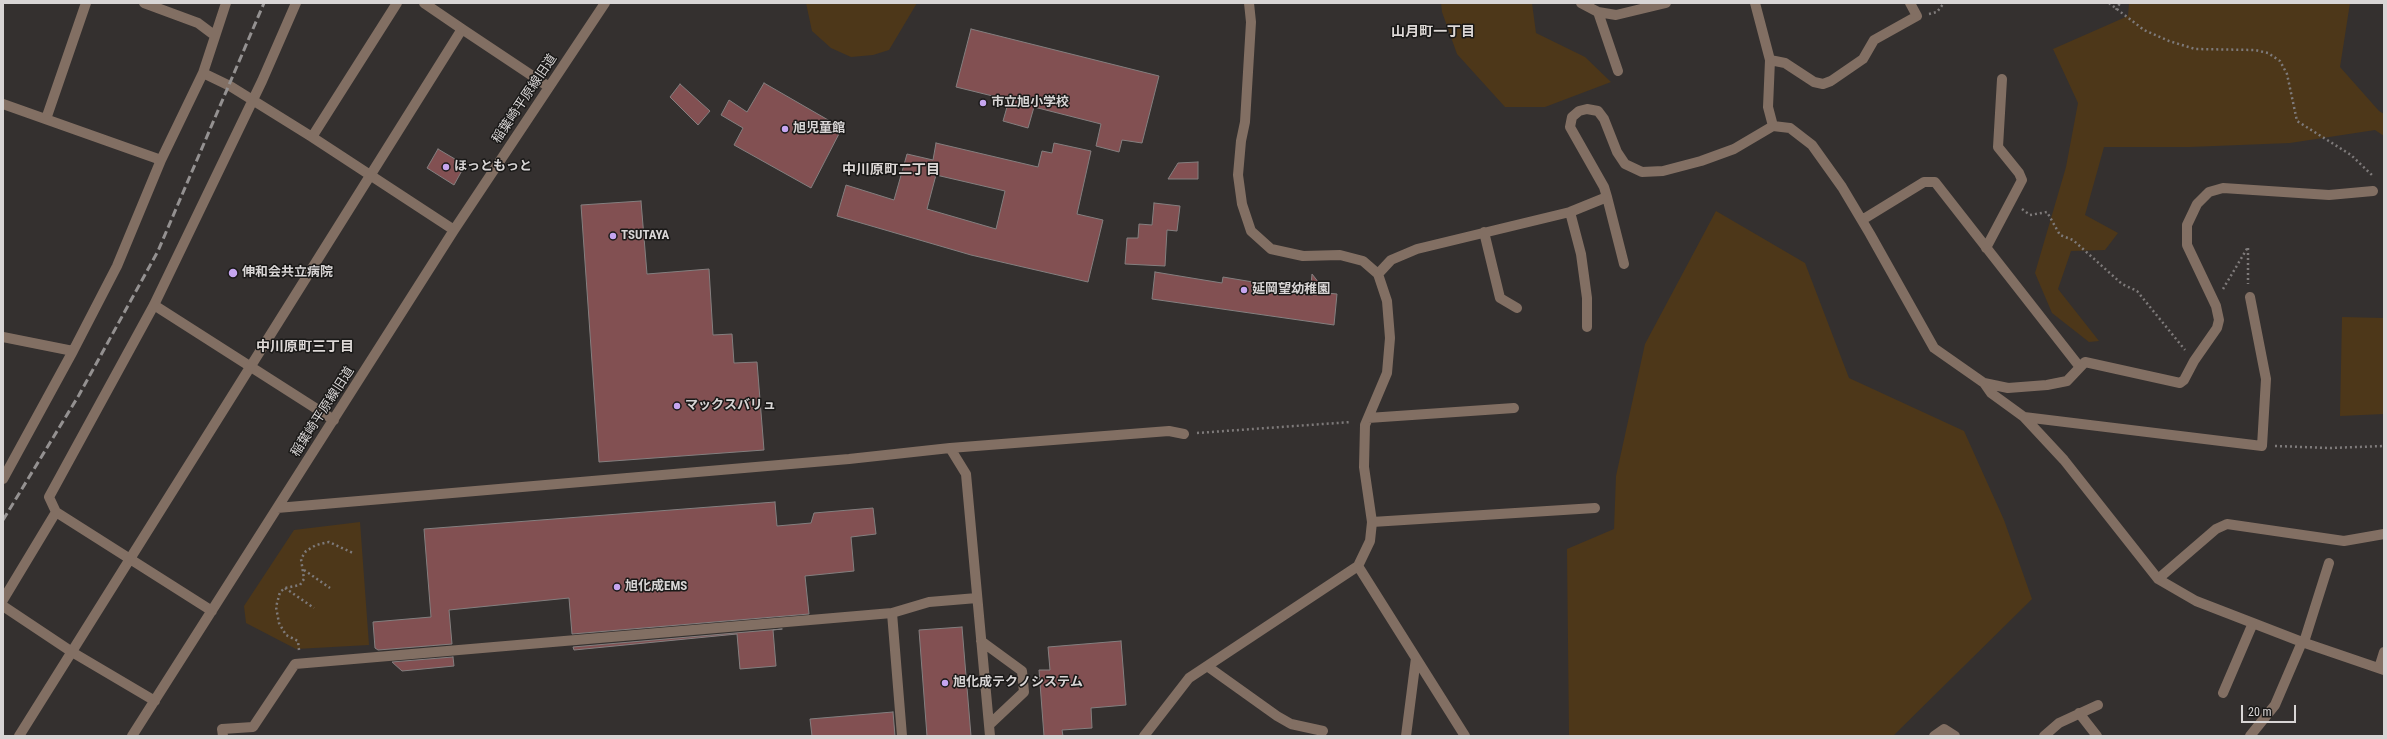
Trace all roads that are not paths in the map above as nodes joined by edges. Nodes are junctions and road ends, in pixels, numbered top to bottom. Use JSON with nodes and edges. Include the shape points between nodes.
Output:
{"nodes":[{"id":1,"x":86,"y":3,"type":"edge"},
{"id":2,"x":144,"y":3,"type":"edge"},
{"id":3,"x":226,"y":3,"type":"edge"},
{"id":4,"x":296,"y":3,"type":"edge"},
{"id":5,"x":397,"y":3,"type":"edge"},
{"id":6,"x":424,"y":3,"type":"edge"},
{"id":7,"x":1249,"y":3,"type":"edge"},
{"id":8,"x":1581,"y":3,"type":"edge"},
{"id":9,"x":1666,"y":3,"type":"edge"},
{"id":10,"x":1755,"y":3,"type":"edge"},
{"id":11,"x":1910,"y":3,"type":"edge"},
{"id":12,"x":601,"y":4,"type":"edge"},
{"id":13,"x":1598,"y":12,"type":"junction"},
{"id":14,"x":462,"y":29,"type":"junction"},
{"id":15,"x":214,"y":35,"type":"junction"},
{"id":16,"x":1770,"y":60,"type":"junction"},
{"id":17,"x":1618,"y":72,"type":"dead end"},
{"id":18,"x":203,"y":73,"type":"junction"},
{"id":19,"x":2002,"y":79,"type":"dead end"},
{"id":20,"x":549,"y":87,"type":"junction"},
{"id":21,"x":253,"y":101,"type":"junction"},
{"id":22,"x":3,"y":104,"type":"edge"},
{"id":23,"x":46,"y":119,"type":"junction"},
{"id":24,"x":1773,"y":126,"type":"junction"},
{"id":25,"x":312,"y":137,"type":"junction"},
{"id":26,"x":161,"y":160,"type":"junction"},
{"id":27,"x":369,"y":174,"type":"junction"},
{"id":28,"x":2373,"y":191,"type":"road end"},
{"id":29,"x":1607,"y":197,"type":"junction"},
{"id":30,"x":1570,"y":212,"type":"junction"},
{"id":31,"x":1862,"y":220,"type":"junction"},
{"id":32,"x":454,"y":230,"type":"junction"},
{"id":33,"x":1484,"y":232,"type":"junction"},
{"id":34,"x":1986,"y":248,"type":"junction"},
{"id":35,"x":1624,"y":264,"type":"dead end"},
{"id":36,"x":1378,"y":274,"type":"junction"},
{"id":37,"x":2250,"y":297,"type":"road end"},
{"id":38,"x":154,"y":305,"type":"junction"},
{"id":39,"x":1517,"y":308,"type":"dead end"},
{"id":40,"x":1587,"y":327,"type":"dead end"},
{"id":41,"x":3,"y":337,"type":"edge"},
{"id":42,"x":73,"y":351,"type":"junction"},
{"id":43,"x":249,"y":366,"type":"junction"},
{"id":44,"x":2079,"y":366,"type":"junction"},
{"id":45,"x":1984,"y":383,"type":"junction"},
{"id":46,"x":1514,"y":408,"type":"dead end"},
{"id":47,"x":2024,"y":417,"type":"junction"},
{"id":48,"x":1367,"y":419,"type":"junction"},
{"id":49,"x":334,"y":420,"type":"junction"},
{"id":50,"x":1184,"y":434,"type":"road end"},
{"id":51,"x":950,"y":448,"type":"junction"},
{"id":52,"x":3,"y":479,"type":"edge"},
{"id":53,"x":277,"y":508,"type":"junction"},
{"id":54,"x":1595,"y":508,"type":"dead end"},
{"id":55,"x":56,"y":512,"type":"junction"},
{"id":56,"x":1372,"y":522,"type":"junction"},
{"id":57,"x":2384,"y":534,"type":"edge"},
{"id":58,"x":128,"y":559,"type":"junction"},
{"id":59,"x":2329,"y":563,"type":"dead end"},
{"id":60,"x":1358,"y":566,"type":"junction"},
{"id":61,"x":2158,"y":579,"type":"junction"},
{"id":62,"x":977,"y":598,"type":"junction"},
{"id":63,"x":3,"y":600,"type":"edge"},
{"id":64,"x":3,"y":606,"type":"edge"},
{"id":65,"x":212,"y":611,"type":"junction"},
{"id":66,"x":892,"y":613,"type":"junction"},
{"id":67,"x":2253,"y":623,"type":"junction"},
{"id":68,"x":981,"y":641,"type":"junction"},
{"id":69,"x":2303,"y":642,"type":"junction"},
{"id":70,"x":72,"y":652,"type":"junction"},
{"id":71,"x":2384,"y":652,"type":"edge"},
{"id":72,"x":1416,"y":658,"type":"junction"},
{"id":73,"x":1207,"y":666,"type":"junction"},
{"id":74,"x":2381,"y":669,"type":"edge"},
{"id":75,"x":2222,"y":693,"type":"dead end"},
{"id":76,"x":156,"y":701,"type":"junction"},
{"id":77,"x":2098,"y":705,"type":"dead end"},
{"id":78,"x":2079,"y":713,"type":"junction"},
{"id":79,"x":989,"y":725,"type":"junction"},
{"id":80,"x":1323,"y":731,"type":"dead end"},
{"id":81,"x":19,"y":736,"type":"edge"},
{"id":82,"x":132,"y":736,"type":"edge"},
{"id":83,"x":223,"y":736,"type":"edge"},
{"id":84,"x":902,"y":736,"type":"edge"},
{"id":85,"x":990,"y":736,"type":"edge"},
{"id":86,"x":1144,"y":736,"type":"edge"},
{"id":87,"x":1406,"y":736,"type":"edge"},
{"id":88,"x":1465,"y":736,"type":"edge"},
{"id":89,"x":1934,"y":736,"type":"edge"},
{"id":90,"x":1955,"y":736,"type":"edge"},
{"id":91,"x":2044,"y":736,"type":"edge"},
{"id":92,"x":2097,"y":736,"type":"edge"},
{"id":93,"x":2250,"y":736,"type":"edge"}],
"edges":[{"from":1,"to":23,"type":"street"},
{"from":2,"to":15,"type":"street","via":[[198,23]]},
{"from":3,"to":15,"type":"street"},
{"from":4,"to":21,"type":"street"},
{"from":5,"to":25,"type":"street"},
{"from":6,"to":14,"type":"street"},
{"from":7,"to":36,"type":"street","via":[[1251,22],[1245,122],[1238,175],[1242,204],[1251,231],[1271,249],[1303,256],[1340,255],[1363,261]]},
{"from":8,"to":13,"type":"street"},
{"from":9,"to":13,"type":"street","via":[[1616,15]]},
{"from":10,"to":16,"type":"street"},
{"from":11,"to":16,"type":"street","via":[[1917,16],[1874,40],[1863,59],[1831,81],[1823,84],[1814,82],[1785,63]]},
{"from":12,"to":20,"type":"street","name":"稲葉崎平原線旧道"},
{"from":13,"to":17,"type":"street"},
{"from":14,"to":20,"type":"street"},
{"from":14,"to":27,"type":"street"},
{"from":15,"to":18,"type":"street"},
{"from":16,"to":24,"type":"street","via":[[1768,106]]},
{"from":18,"to":21,"type":"street"},
{"from":18,"to":26,"type":"street"},
{"from":19,"to":34,"type":"street","via":[[1998,147],[2022,180]]},
{"from":20,"to":32,"type":"street","name":"稲葉崎平原線旧道"},
{"from":21,"to":25,"type":"street"},
{"from":21,"to":38,"type":"street"},
{"from":22,"to":23,"type":"street"},
{"from":23,"to":26,"type":"street"},
{"from":24,"to":29,"type":"street","via":[[1734,149],[1701,161],[1663,171],[1642,172],[1625,164],[1598,111],[1579,111],[1572,117],[1570,127],[1604,187]]},
{"from":24,"to":31,"type":"street","via":[[1790,128],[1812,145]]},
{"from":25,"to":27,"type":"street"},
{"from":26,"to":42,"type":"street","via":[[116,266]]},
{"from":27,"to":32,"type":"street"},
{"from":27,"to":43,"type":"street"},
{"from":28,"to":44,"type":"street","via":[[2329,195],[2223,188],[2209,192],[2197,204],[2187,226],[2187,245],[2216,306],[2219,320],[2217,328],[2184,380],[2180,383],[2085,362]]},
{"from":29,"to":30,"type":"street"},
{"from":29,"to":35,"type":"street"},
{"from":30,"to":33,"type":"street"},
{"from":30,"to":40,"type":"street","via":[[1581,254],[1587,298]]},
{"from":31,"to":34,"type":"street","via":[[1924,182],[1935,182]]},
{"from":31,"to":45,"type":"street","via":[[1934,348]]},
{"from":32,"to":49,"type":"street","name":"稲葉崎平原線旧道"},
{"from":33,"to":36,"type":"street","via":[[1417,249],[1391,260]]},
{"from":33,"to":39,"type":"street","via":[[1500,298]]},
{"from":34,"to":44,"type":"street"},
{"from":36,"to":48,"type":"street","via":[[1387,301],[1390,338],[1386,373]]},
{"from":37,"to":47,"type":"street","via":[[2266,379],[2262,446]]},
{"from":38,"to":43,"type":"street"},
{"from":38,"to":55,"type":"street","via":[[49,497]]},
{"from":41,"to":42,"type":"street"},
{"from":42,"to":52,"type":"street"},
{"from":43,"to":49,"type":"street"},
{"from":43,"to":58,"type":"street"},
{"from":44,"to":45,"type":"street","via":[[2067,381],[2047,385],[2008,388]]},
{"from":45,"to":47,"type":"street","via":[[1991,393]]},
{"from":46,"to":48,"type":"street"},
{"from":47,"to":61,"type":"street","via":[[2064,460],[2141,561]]},
{"from":48,"to":56,"type":"street","via":[[1364,467]]},
{"from":49,"to":53,"type":"street","name":"稲葉崎平原線旧道"},
{"from":50,"to":51,"type":"street","via":[[1169,431]]},
{"from":51,"to":53,"type":"street","via":[[841,460]]},
{"from":51,"to":62,"type":"street","via":[[966,474]]},
{"from":53,"to":65,"type":"street","name":"稲葉崎平原線旧道"},
{"from":54,"to":56,"type":"street"},
{"from":55,"to":58,"type":"street"},
{"from":55,"to":63,"type":"street"},
{"from":56,"to":60,"type":"street","via":[[1370,541]]},
{"from":57,"to":61,"type":"street","via":[[2344,541],[2227,524],[2216,529]]},
{"from":58,"to":65,"type":"street"},
{"from":58,"to":70,"type":"street"},
{"from":59,"to":69,"type":"street"},
{"from":60,"to":72,"type":"street"},
{"from":60,"to":73,"type":"street"},
{"from":61,"to":67,"type":"street","via":[[2196,601]]},
{"from":62,"to":66,"type":"street","via":[[929,602]]},
{"from":62,"to":68,"type":"street"},
{"from":64,"to":70,"type":"street"},
{"from":65,"to":76,"type":"street","name":"稲葉崎平原線旧道"},
{"from":66,"to":83,"type":"street","via":[[295,664],[253,727],[222,729]]},
{"from":66,"to":84,"type":"street"},
{"from":67,"to":69,"type":"street"},
{"from":67,"to":75,"type":"street"},
{"from":68,"to":79,"type":"street"},
{"from":68,"to":79,"type":"street","via":[[1022,671],[1024,692]]},
{"from":69,"to":74,"type":"street"},
{"from":69,"to":93,"type":"street","via":[[2275,705]]},
{"from":70,"to":76,"type":"street"},
{"from":70,"to":81,"type":"street"},
{"from":71,"to":74,"type":"street"},
{"from":72,"to":87,"type":"street"},
{"from":72,"to":88,"type":"street"},
{"from":73,"to":80,"type":"street","via":[[1291,724]]},
{"from":73,"to":86,"type":"street","via":[[1189,678]]},
{"from":76,"to":82,"type":"street","name":"稲葉崎平原線旧道"},
{"from":77,"to":78,"type":"street"},
{"from":78,"to":91,"type":"street","via":[[2059,723]]},
{"from":78,"to":92,"type":"street"},
{"from":79,"to":85,"type":"street"},
{"from":89,"to":90,"type":"street","via":[[1944,729]]}]}
